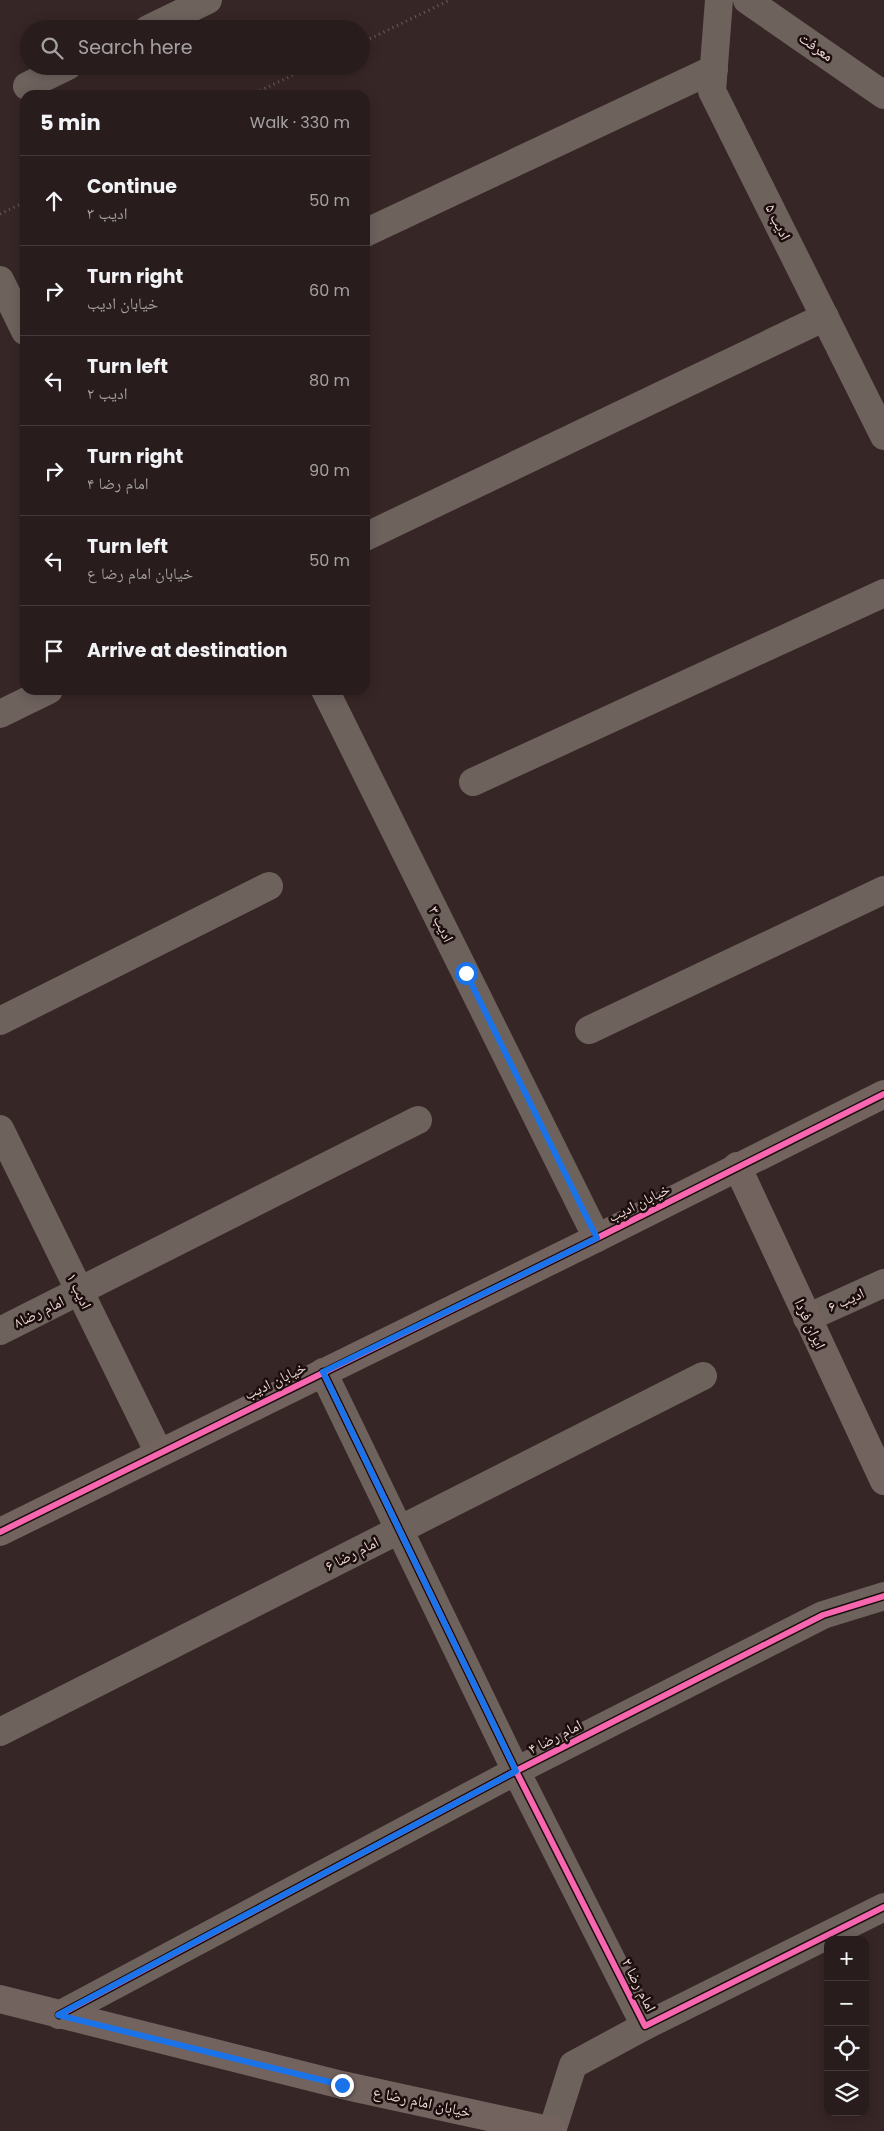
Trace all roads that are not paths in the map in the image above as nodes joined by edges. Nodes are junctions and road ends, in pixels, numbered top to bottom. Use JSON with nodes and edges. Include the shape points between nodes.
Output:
{"nodes":[{"id":1,"x":208,"y":0,"type":"edge"},
{"id":2,"x":719,"y":0,"type":"edge"},
{"id":3,"x":747,"y":0,"type":"edge"},
{"id":4,"x":167,"y":20,"type":"edge"},
{"id":5,"x":714,"y":69,"type":"junction"},
{"id":6,"x":50,"y":75,"type":"edge"},
{"id":7,"x":28,"y":86,"type":"dead end"},
{"id":8,"x":884,"y":95,"type":"edge"},
{"id":9,"x":370,"y":231,"type":"edge"},
{"id":10,"x":0,"y":280,"type":"edge"},
{"id":11,"x":825,"y":317,"type":"junction"},
{"id":12,"x":20,"y":321,"type":"edge"},
{"id":13,"x":884,"y":436,"type":"edge"},
{"id":14,"x":370,"y":535,"type":"edge"},
{"id":15,"x":884,"y":593,"type":"edge"},
{"id":16,"x":39,"y":695,"type":"edge"},
{"id":17,"x":327,"y":695,"type":"edge"},
{"id":18,"x":0,"y":714,"type":"edge"},
{"id":19,"x":473,"y":782,"type":"dead end"},
{"id":20,"x":269,"y":886,"type":"dead end"},
{"id":21,"x":884,"y":890,"type":"edge"},
{"id":22,"x":0,"y":1021,"type":"edge"},
{"id":23,"x":589,"y":1030,"type":"dead end"},
{"id":24,"x":884,"y":1094,"type":"edge"},
{"id":25,"x":418,"y":1120,"type":"dead end"},
{"id":26,"x":0,"y":1129,"type":"edge"},
{"id":27,"x":737,"y":1166,"type":"junction"},
{"id":28,"x":597,"y":1238,"type":"junction"},
{"id":29,"x":884,"y":1283,"type":"edge"},
{"id":30,"x":79,"y":1292,"type":"junction"},
{"id":31,"x":807,"y":1318,"type":"junction"},
{"id":32,"x":0,"y":1331,"type":"edge"},
{"id":33,"x":323,"y":1372,"type":"junction"},
{"id":34,"x":703,"y":1376,"type":"dead end"},
{"id":35,"x":159,"y":1453,"type":"junction"},
{"id":36,"x":884,"y":1481,"type":"edge"},
{"id":37,"x":400,"y":1530,"type":"junction"},
{"id":38,"x":0,"y":1532,"type":"edge"},
{"id":39,"x":884,"y":1596,"type":"edge"},
{"id":40,"x":0,"y":1732,"type":"edge"},
{"id":41,"x":516,"y":1771,"type":"junction"},
{"id":42,"x":884,"y":1907,"type":"edge"},
{"id":43,"x":0,"y":1999,"type":"edge"},
{"id":44,"x":58,"y":2015,"type":"junction"},
{"id":45,"x":646,"y":2026,"type":"junction"},
{"id":46,"x":552,"y":2131,"type":"edge"}],
"edges":[{"from":1,"to":4,"type":"street"},
{"from":2,"to":5,"type":"street","name":"ادیب ۵"},
{"from":3,"to":8,"type":"street","name":"معرفت"},
{"from":5,"to":9,"type":"street"},
{"from":5,"to":11,"type":"street","name":"ادیب ۵","via":[[712,91]]},
{"from":6,"to":7,"type":"street"},
{"from":10,"to":12,"type":"street"},
{"from":11,"to":13,"type":"street","name":"ادیب ۵"},
{"from":11,"to":14,"type":"street"},
{"from":15,"to":19,"type":"street"},
{"from":16,"to":18,"type":"street"},
{"from":17,"to":28,"type":"street","name":"ادیب ۳"},
{"from":20,"to":22,"type":"street"},
{"from":21,"to":23,"type":"street"},
{"from":24,"to":27,"type":"street","name":"خیابان ادیب"},
{"from":25,"to":30,"type":"street","name":"امام رضا۸"},
{"from":26,"to":30,"type":"street","name":"ادیب ۱"},
{"from":27,"to":28,"type":"street","name":"خیابان ادیب"},
{"from":27,"to":31,"type":"street","name":"ایران فردا"},
{"from":28,"to":33,"type":"street","name":"خیابان ادیب"},
{"from":29,"to":31,"type":"street","name":"ادیب ۶"},
{"from":30,"to":32,"type":"street","name":"امام رضا۸"},
{"from":30,"to":35,"type":"street","name":"ادیب ۱"},
{"from":31,"to":36,"type":"street","name":"ایران فردا"},
{"from":33,"to":35,"type":"street","name":"خیابان ادیب"},
{"from":33,"to":37,"type":"street","name":"امام رضا ۲"},
{"from":34,"to":37,"type":"street","name":"امام رضا ۶"},
{"from":35,"to":38,"type":"street","name":"خیابان ادیب"},
{"from":37,"to":40,"type":"street","name":"امام رضا ۶"},
{"from":37,"to":41,"type":"street","name":"امام رضا ۲"},
{"from":39,"to":41,"type":"street","name":"امام رضا ۴","via":[[823,1615]]},
{"from":41,"to":44,"type":"street","name":"امام رضا ۴"},
{"from":41,"to":45,"type":"street","name":"امام رضا ۲"},
{"from":42,"to":45,"type":"street","name":"امام رضا ۲"},
{"from":43,"to":44,"type":"street","name":"خیابان امام رضا ع"},
{"from":44,"to":46,"type":"street","name":"خیابان امام رضا ع","via":[[342,2085]]},
{"from":45,"to":46,"type":"street","name":"امام رضا ۲","via":[[572,2065]]}]}
